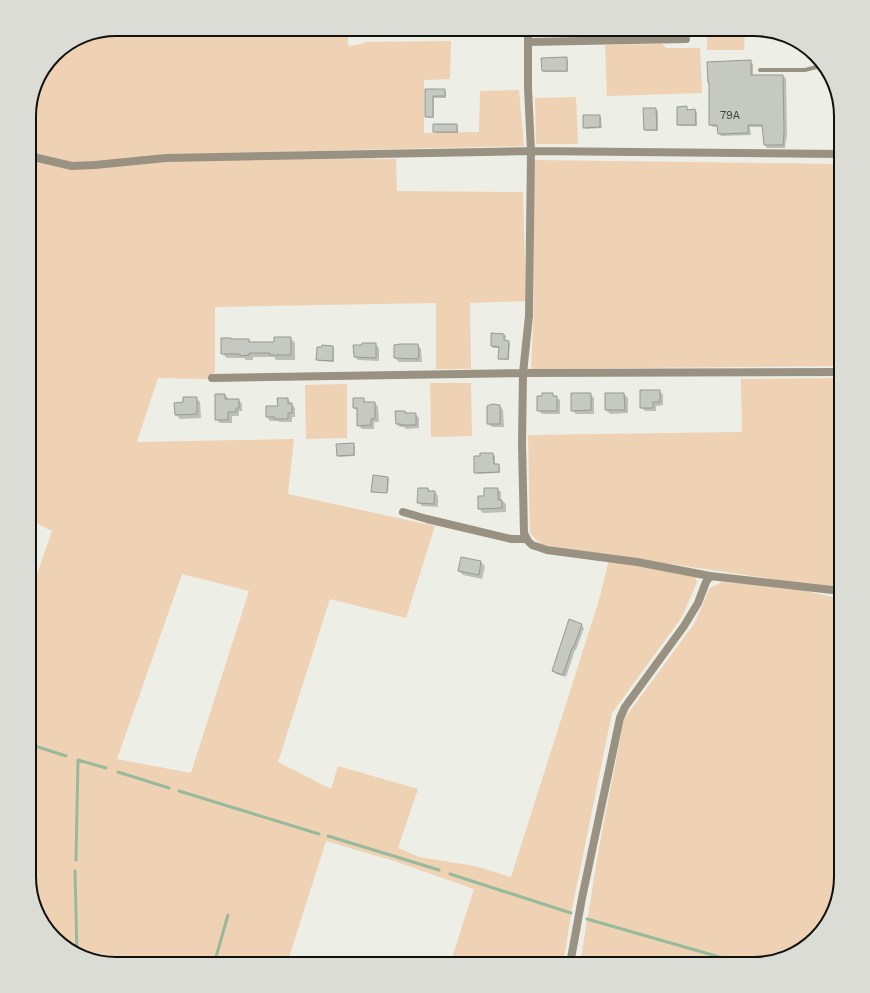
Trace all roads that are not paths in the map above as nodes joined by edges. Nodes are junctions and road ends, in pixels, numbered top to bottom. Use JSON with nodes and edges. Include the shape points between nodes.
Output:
{"nodes":[{"id":1,"x":528,"y":36,"type":"edge"},
{"id":2,"x":686,"y":39,"type":"dead end"},
{"id":3,"x":528,"y":42,"type":"junction"},
{"id":4,"x":818,"y":67,"type":"edge"},
{"id":5,"x":760,"y":70,"type":"dead end"},
{"id":6,"x":531,"y":151,"type":"junction"},
{"id":7,"x":834,"y":154,"type":"edge"},
{"id":8,"x":36,"y":158,"type":"edge"},
{"id":9,"x":834,"y":372,"type":"edge"},
{"id":10,"x":523,"y":373,"type":"junction"},
{"id":11,"x":212,"y":378,"type":"dead end"},
{"id":12,"x":403,"y":512,"type":"dead end"},
{"id":13,"x":526,"y":539,"type":"junction"},
{"id":14,"x":710,"y":576,"type":"junction"},
{"id":15,"x":834,"y":590,"type":"edge"},
{"id":16,"x":571,"y":957,"type":"edge"}],
"edges":[{"from":1,"to":3,"type":"street"},
{"from":2,"to":3,"type":"street"},
{"from":3,"to":6,"type":"street"},
{"from":4,"to":5,"type":"lane","via":[[805,70]]},
{"from":6,"to":7,"type":"street"},
{"from":6,"to":8,"type":"street","via":[[174,158],[72,166]]},
{"from":6,"to":10,"type":"street","via":[[529,316]]},
{"from":9,"to":10,"type":"street"},
{"from":10,"to":11,"type":"street"},
{"from":10,"to":13,"type":"street","via":[[523,517]]},
{"from":12,"to":13,"type":"street","via":[[511,539]]},
{"from":13,"to":14,"type":"street","via":[[532,545],[547,550],[637,562]]},
{"from":14,"to":15,"type":"street"},
{"from":14,"to":16,"type":"street","via":[[684,626],[620,718]]}]}
